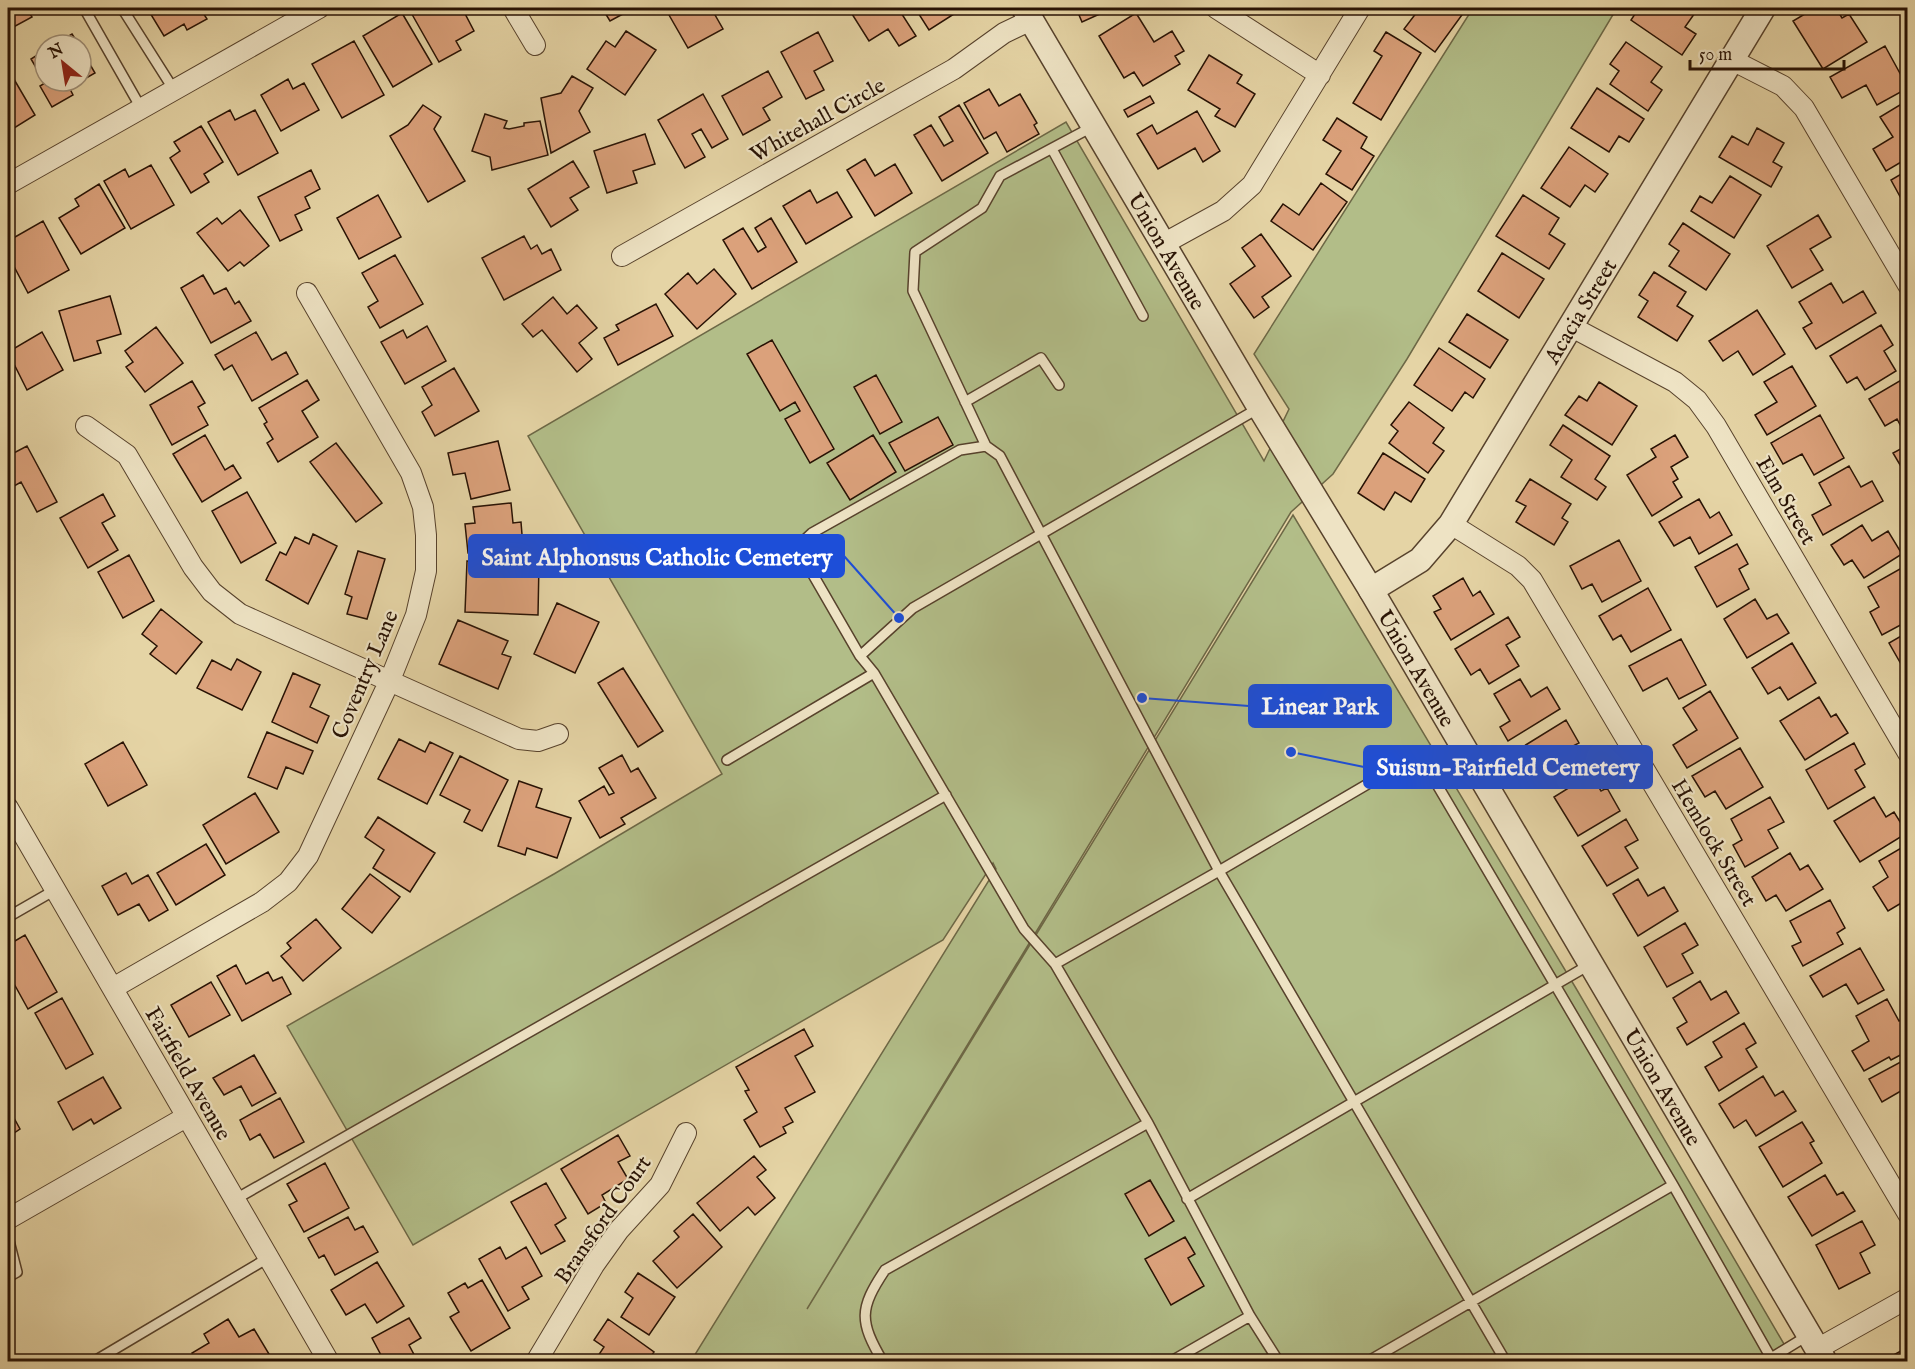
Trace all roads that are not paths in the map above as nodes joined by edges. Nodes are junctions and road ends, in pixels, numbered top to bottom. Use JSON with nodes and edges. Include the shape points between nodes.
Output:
{"nodes":[{"id":1,"x":84,"y":8,"type":"edge"},
{"id":2,"x":122,"y":8,"type":"edge"},
{"id":3,"x":319,"y":8,"type":"edge"},
{"id":4,"x":513,"y":8,"type":"edge"},
{"id":5,"x":1216,"y":8,"type":"edge"},
{"id":6,"x":1360,"y":8,"type":"edge"},
{"id":7,"x":1763,"y":8,"type":"edge"},
{"id":8,"x":1028,"y":14,"type":"edge"},
{"id":9,"x":535,"y":45,"type":"dead end"},
{"id":10,"x":1732,"y":60,"type":"junction"},
{"id":11,"x":1320,"y":75,"type":"junction"},
{"id":12,"x":174,"y":90,"type":"junction"},
{"id":13,"x":141,"y":108,"type":"junction"},
{"id":14,"x":1094,"y":125,"type":"junction"},
{"id":15,"x":1052,"y":149,"type":"junction"},
{"id":16,"x":8,"y":182,"type":"edge"},
{"id":17,"x":1163,"y":244,"type":"junction"},
{"id":18,"x":622,"y":256,"type":"dead end"},
{"id":19,"x":1908,"y":285,"type":"edge"},
{"id":20,"x":307,"y":293,"type":"dead end"},
{"id":21,"x":1143,"y":316,"type":"dead end"},
{"id":22,"x":1570,"y":326,"type":"junction"},
{"id":23,"x":1059,"y":385,"type":"dead end"},
{"id":24,"x":965,"y":402,"type":"junction"},
{"id":25,"x":1260,"y":408,"type":"junction"},
{"id":26,"x":86,"y":426,"type":"dead end"},
{"id":27,"x":986,"y":446,"type":"junction"},
{"id":28,"x":1450,"y":524,"type":"junction"},
{"id":29,"x":1040,"y":534,"type":"junction"},
{"id":30,"x":1371,"y":590,"type":"junction"},
{"id":31,"x":860,"y":656,"type":"junction"},
{"id":32,"x":874,"y":673,"type":"junction"},
{"id":33,"x":390,"y":681,"type":"junction"},
{"id":34,"x":558,"y":734,"type":"dead end"},
{"id":35,"x":1908,"y":753,"type":"edge"},
{"id":36,"x":727,"y":760,"type":"dead end"},
{"id":37,"x":946,"y":795,"type":"junction"},
{"id":38,"x":8,"y":808,"type":"edge"},
{"id":39,"x":1219,"y":872,"type":"junction"},
{"id":40,"x":55,"y":890,"type":"junction"},
{"id":41,"x":8,"y":917,"type":"edge"},
{"id":42,"x":1055,"y":964,"type":"junction"},
{"id":43,"x":1591,"y":964,"type":"junction"},
{"id":44,"x":1554,"y":985,"type":"junction"},
{"id":45,"x":113,"y":988,"type":"junction"},
{"id":46,"x":1355,"y":1101,"type":"junction"},
{"id":47,"x":186,"y":1117,"type":"junction"},
{"id":48,"x":1148,"y":1123,"type":"junction"},
{"id":49,"x":686,"y":1133,"type":"dead end"},
{"id":50,"x":1673,"y":1185,"type":"junction"},
{"id":51,"x":1187,"y":1199,"type":"junction"},
{"id":52,"x":234,"y":1200,"type":"junction"},
{"id":53,"x":1908,"y":1214,"type":"edge"},
{"id":54,"x":8,"y":1219,"type":"edge"},
{"id":55,"x":8,"y":1237,"type":"edge"},
{"id":56,"x":268,"y":1258,"type":"junction"},
{"id":57,"x":8,"y":1277,"type":"edge"},
{"id":58,"x":1908,"y":1298,"type":"edge"},
{"id":59,"x":1472,"y":1302,"type":"junction"},
{"id":60,"x":1250,"y":1316,"type":"junction"},
{"id":61,"x":1817,"y":1348,"type":"edge"},
{"id":62,"x":1768,"y":1360,"type":"edge"},
{"id":63,"x":93,"y":1362,"type":"edge"},
{"id":64,"x":329,"y":1362,"type":"edge"},
{"id":65,"x":536,"y":1362,"type":"edge"},
{"id":66,"x":883,"y":1362,"type":"edge"},
{"id":67,"x":1170,"y":1362,"type":"edge"},
{"id":68,"x":1279,"y":1362,"type":"edge"},
{"id":69,"x":1367,"y":1362,"type":"edge"},
{"id":70,"x":1506,"y":1362,"type":"edge"}],
"edges":[{"from":1,"to":13,"type":"lane"},
{"from":2,"to":12,"type":"lane"},
{"from":3,"to":12,"type":"street"},
{"from":4,"to":9,"type":"street"},
{"from":5,"to":11,"type":"street"},
{"from":6,"to":11,"type":"street"},
{"from":7,"to":10,"type":"street","name":"Acacia Street"},
{"from":8,"to":14,"type":"street","name":"Union Avenue"},
{"from":8,"to":18,"type":"street","name":"Whitehall Circle","via":[[954,69]]},
{"from":10,"to":19,"type":"street","via":[[1783,86],[1804,108]]},
{"from":10,"to":22,"type":"street","name":"Acacia Street"},
{"from":11,"to":17,"type":"street","via":[[1252,185],[1223,212]]},
{"from":12,"to":13,"type":"street"},
{"from":13,"to":16,"type":"street"},
{"from":14,"to":15,"type":"lane"},
{"from":14,"to":17,"type":"street","name":"Union Avenue"},
{"from":15,"to":21,"type":"lane"},
{"from":15,"to":24,"type":"lane","via":[[1000,176],[982,208],[915,252],[913,291]]},
{"from":17,"to":25,"type":"street","name":"Union Avenue"},
{"from":20,"to":33,"type":"street","name":"Coventry Lane","via":[[411,473],[423,507],[426,571],[416,615]]},
{"from":22,"to":28,"type":"street","name":"Acacia Street"},
{"from":22,"to":35,"type":"street","name":"Elm Street","via":[[1675,382],[1697,400]]},
{"from":23,"to":24,"type":"lane","via":[[1041,358]]},
{"from":24,"to":27,"type":"lane"},
{"from":25,"to":29,"type":"lane"},
{"from":25,"to":30,"type":"street","name":"Union Avenue"},
{"from":26,"to":33,"type":"street","via":[[127,454],[212,592],[240,614]]},
{"from":27,"to":29,"type":"lane","via":[[1000,456]]},
{"from":27,"to":31,"type":"lane","via":[[960,450],[812,533],[797,547]]},
{"from":28,"to":30,"type":"street","name":"Acacia Street","via":[[1420,560]]},
{"from":28,"to":53,"type":"street","name":"Hemlock Street","via":[[1518,566],[1532,580]]},
{"from":29,"to":31,"type":"lane","via":[[913,608]]},
{"from":29,"to":39,"type":"lane"},
{"from":30,"to":43,"type":"street","name":"Union Avenue"},
{"from":31,"to":32,"type":"lane"},
{"from":32,"to":36,"type":"lane"},
{"from":32,"to":37,"type":"lane"},
{"from":33,"to":34,"type":"street","via":[[519,739],[538,741]]},
{"from":33,"to":45,"type":"street","name":"Coventry Lane","via":[[308,856],[288,882],[262,902]]},
{"from":37,"to":42,"type":"lane","via":[[1024,929]]},
{"from":37,"to":52,"type":"lane"},
{"from":38,"to":40,"type":"street","name":"Fairfield Avenue"},
{"from":39,"to":42,"type":"lane"},
{"from":39,"to":44,"type":"lane","via":[[1419,754]]},
{"from":39,"to":46,"type":"lane"},
{"from":40,"to":41,"type":"lane"},
{"from":40,"to":45,"type":"street","name":"Fairfield Avenue"},
{"from":42,"to":48,"type":"lane"},
{"from":43,"to":44,"type":"lane"},
{"from":43,"to":61,"type":"street","name":"Union Avenue"},
{"from":44,"to":46,"type":"lane"},
{"from":44,"to":50,"type":"lane"},
{"from":45,"to":47,"type":"street","name":"Fairfield Avenue"},
{"from":46,"to":51,"type":"lane"},
{"from":46,"to":59,"type":"lane"},
{"from":47,"to":52,"type":"street","name":"Fairfield Avenue"},
{"from":47,"to":54,"type":"street"},
{"from":48,"to":51,"type":"lane"},
{"from":48,"to":66,"type":"lane","via":[[885,1270],[870,1293],[864,1315],[869,1338]]},
{"from":49,"to":65,"type":"street","name":"Bransford Court","via":[[660,1185],[600,1256]]},
{"from":50,"to":59,"type":"lane"},
{"from":50,"to":62,"type":"lane"},
{"from":51,"to":60,"type":"lane"},
{"from":52,"to":56,"type":"street","name":"Fairfield Avenue"},
{"from":55,"to":57,"type":"lane","via":[[16,1272]]},
{"from":56,"to":63,"type":"lane"},
{"from":56,"to":64,"type":"street","name":"Fairfield Avenue"},
{"from":58,"to":61,"type":"street"},
{"from":59,"to":69,"type":"lane"},
{"from":59,"to":70,"type":"lane"},
{"from":60,"to":67,"type":"lane"},
{"from":60,"to":68,"type":"lane"},
{"from":61,"to":62,"type":"lane"}]}
